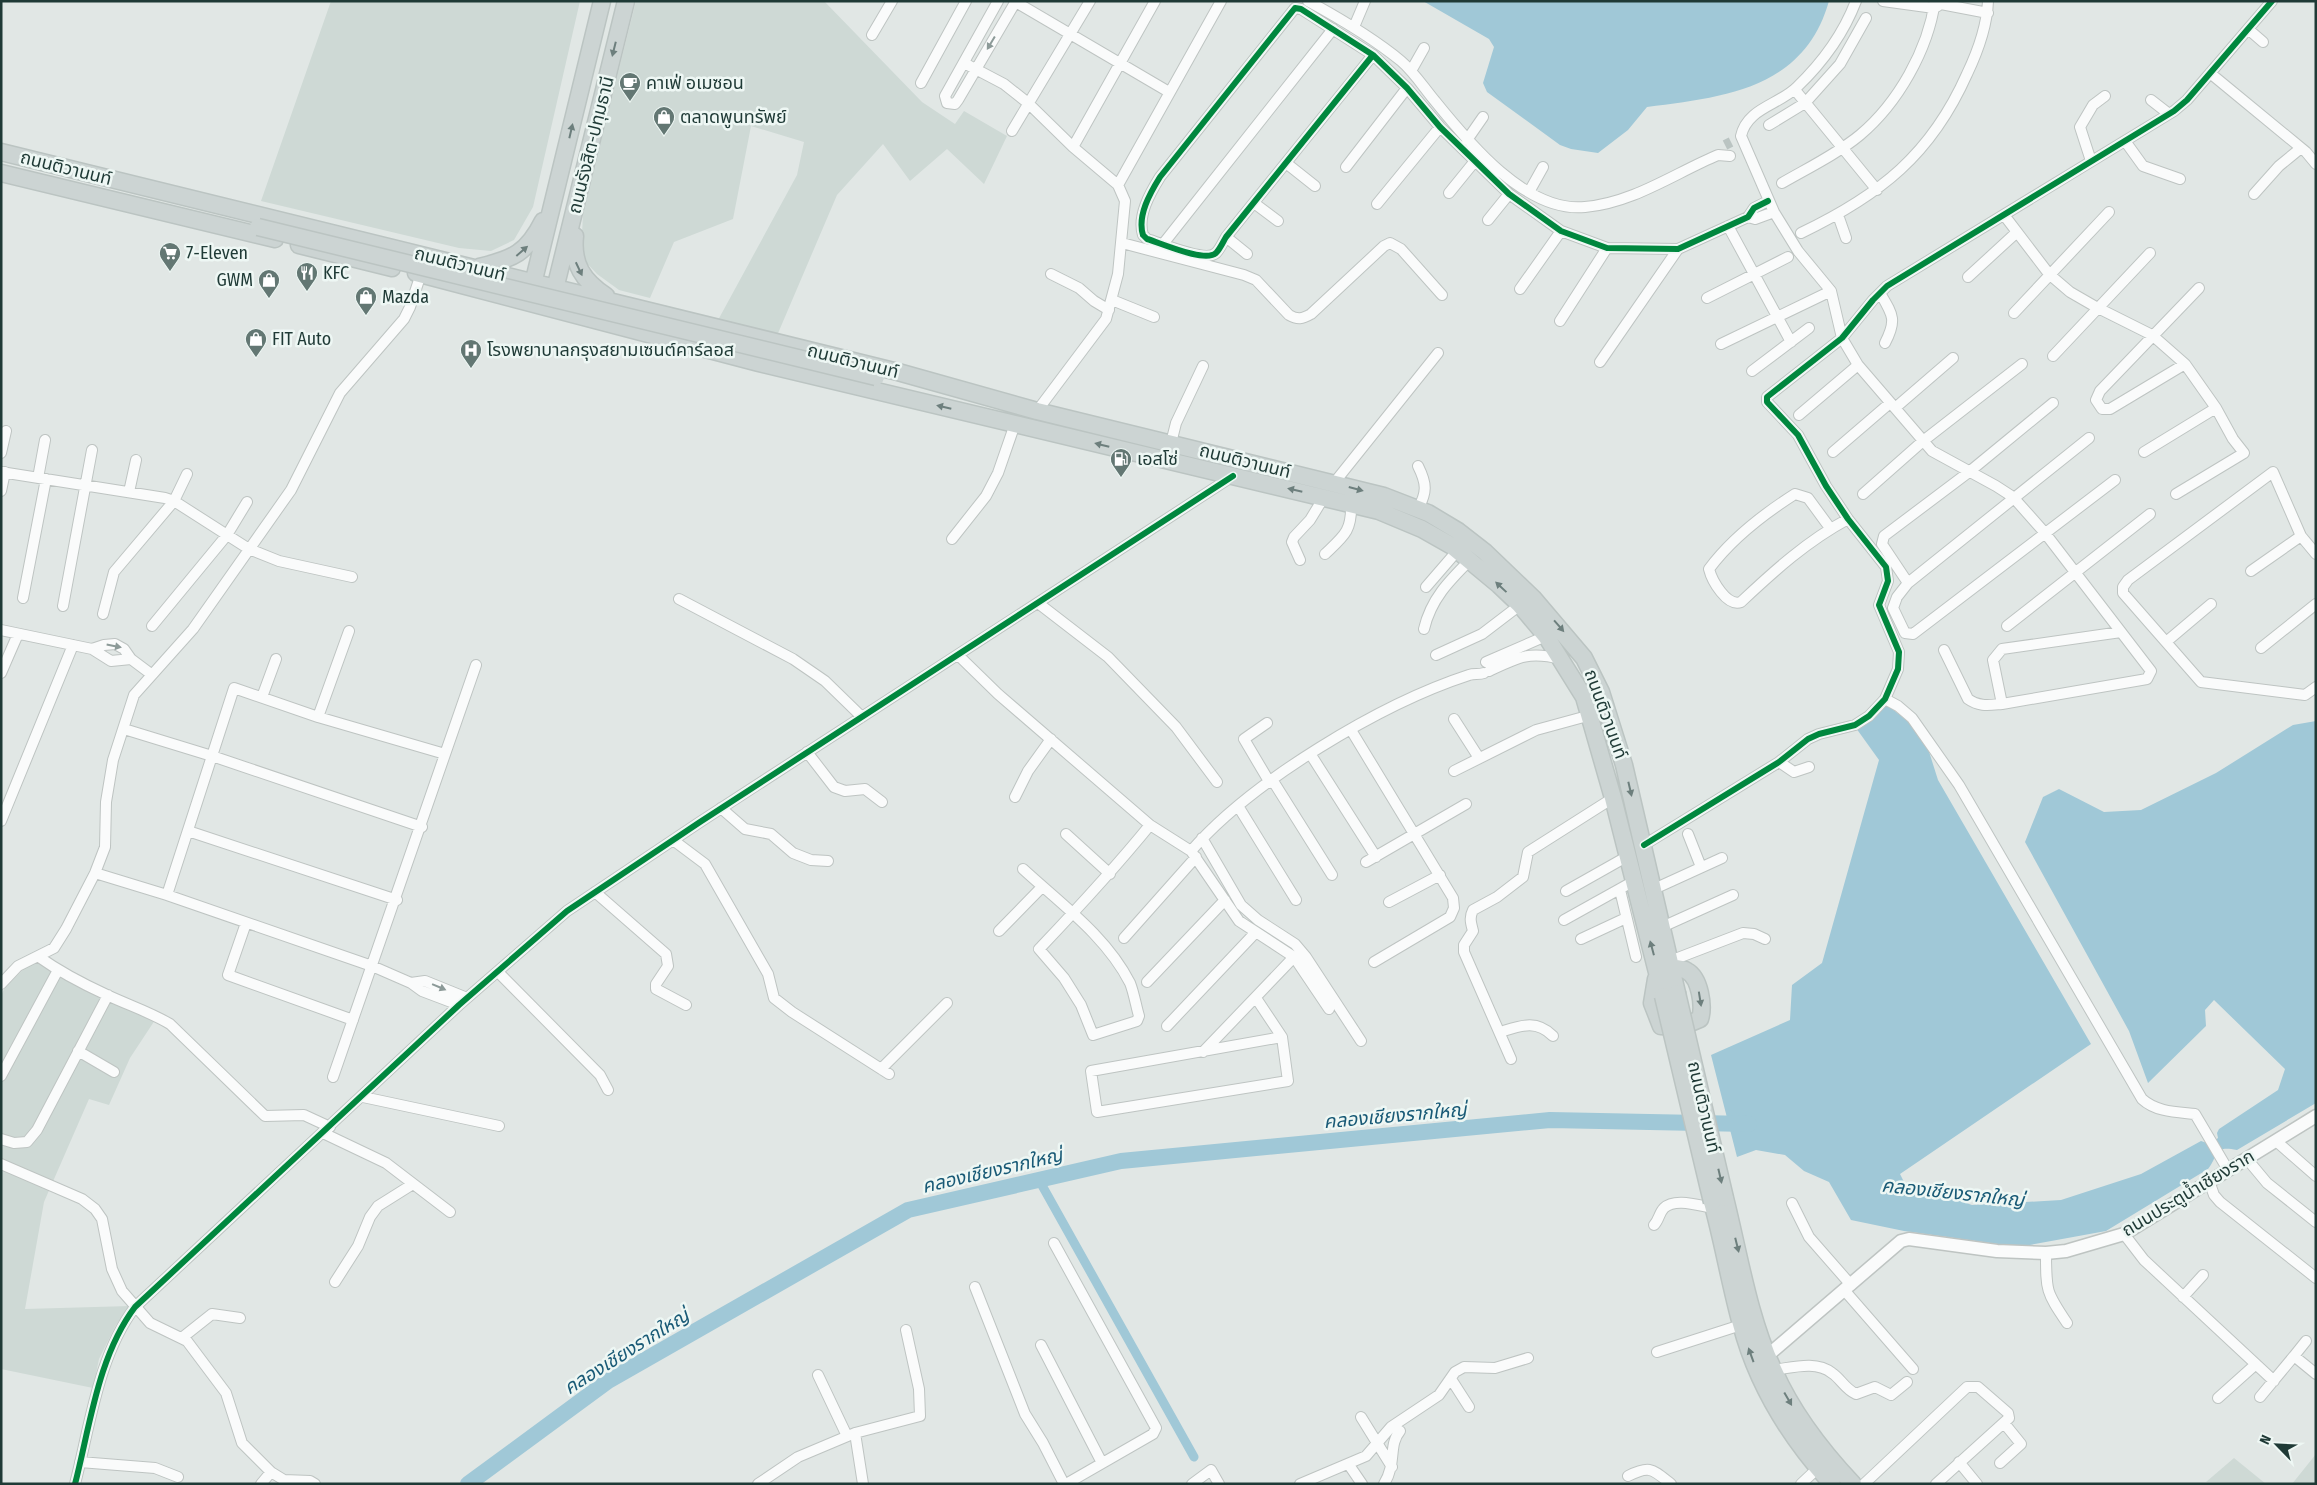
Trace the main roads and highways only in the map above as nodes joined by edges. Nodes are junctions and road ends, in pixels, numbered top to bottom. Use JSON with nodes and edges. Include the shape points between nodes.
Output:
{"nodes":[{"id":1,"x":602,"y":1,"type":"edge"},
{"id":2,"x":626,"y":1,"type":"edge"},
{"id":3,"x":1,"y":152,"type":"edge"},
{"id":4,"x":1,"y":162,"type":"edge"},
{"id":5,"x":1,"y":173,"type":"edge"},
{"id":6,"x":560,"y":179,"type":"junction"},
{"id":7,"x":580,"y":186,"type":"junction"},
{"id":8,"x":414,"y":253,"type":"junction"},
{"id":9,"x":477,"y":268,"type":"junction"},
{"id":10,"x":421,"y":274,"type":"junction"},
{"id":11,"x":533,"y":282,"type":"junction"},
{"id":12,"x":555,"y":288,"type":"junction"},
{"id":13,"x":615,"y":302,"type":"junction"},
{"id":14,"x":528,"y":304,"type":"junction"},
{"id":15,"x":550,"y":309,"type":"junction"},
{"id":16,"x":664,"y":314,"type":"junction"},
{"id":17,"x":659,"y":337,"type":"junction"},
{"id":18,"x":1037,"y":411,"type":"junction"},
{"id":19,"x":1667,"y":967,"type":"junction"},
{"id":20,"x":1717,"y":1203,"type":"junction"},
{"id":21,"x":1832,"y":1484,"type":"edge"},
{"id":22,"x":1853,"y":1484,"type":"edge"}],
"edges":[{"from":6,"to":1,"type":"main road","name":"ถนนรังสิต-ปทุมธานี","one_way":true},
{"from":2,"to":7,"type":"main road","name":"ถนนรังสิต-ปทุมธานี","one_way":true},
{"from":3,"to":8,"type":"main road","name":"ถนนติวานนท์"},
{"from":4,"to":18,"type":"main road","bridge":true,"via":[[876,377]]},
{"from":5,"to":10,"type":"main road","name":"ถนนติวานนท์"},
{"from":9,"to":6,"type":"main road","one_way":true,"via":[[513,258],[526,247],[542,221]]},
{"from":6,"to":11,"type":"main road","name":"ถนนรังสิต-ปทุมธานี"},
{"from":7,"to":12,"type":"main road","name":"ถนนรังสิต-ปทุมธานี"},
{"from":7,"to":13,"type":"main road","one_way":true,"via":[[574,245],[576,266],[589,284]]},
{"from":8,"to":9,"type":"main road","name":"ถนนติวานนท์"},
{"from":8,"to":10,"type":"main road","via":[[421,259]]},
{"from":9,"to":11,"type":"main road","name":"ถนนติวานนท์"},
{"from":10,"to":14,"type":"main road","name":"ถนนติวานนท์"},
{"from":11,"to":12,"type":"main road","name":"ถนนติวานนท์"},
{"from":11,"to":14,"type":"main road","name":"ถนนรังสิต-ปทุมธานี"},
{"from":12,"to":13,"type":"main road","name":"ถนนติวานนท์"},
{"from":12,"to":15,"type":"main road","name":"ถนนรังสิต-ปทุมธานี"},
{"from":13,"to":16,"type":"main road","name":"ถนนติวานนท์"},
{"from":14,"to":15,"type":"main road","name":"ถนนติวานนท์"},
{"from":15,"to":17,"type":"main road","name":"ถนนติวานนท์"},
{"from":16,"to":17,"type":"main road","via":[[654,319],[653,326]]},
{"from":16,"to":18,"type":"main road","name":"ถนนติวานนท์","via":[[916,376]]},
{"from":19,"to":17,"type":"main road","name":"ถนนติวานนท์","one_way":true,"via":[[1634,881],[1584,697],[1546,636],[1520,605],[1464,555],[1422,529],[1379,511]]},
{"from":18,"to":19,"type":"main road","name":"ถนนติวานนท์","one_way":true,"via":[[1384,496],[1418,509],[1458,531],[1484,552],[1534,598],[1584,658],[1602,692],[1644,845]]},
{"from":19,"to":20,"type":"main road","name":"ถนนติวานนท์","bridge":true,"via":[[1670,994]]},
{"from":21,"to":20,"type":"main road","name":"ถนนติวานนท์","one_way":true,"via":[[1772,1403],[1754,1362],[1741,1326]]},
{"from":20,"to":22,"type":"main road","name":"ถนนติวานนท์","one_way":true,"via":[[1770,1363],[1807,1430]]}]}
